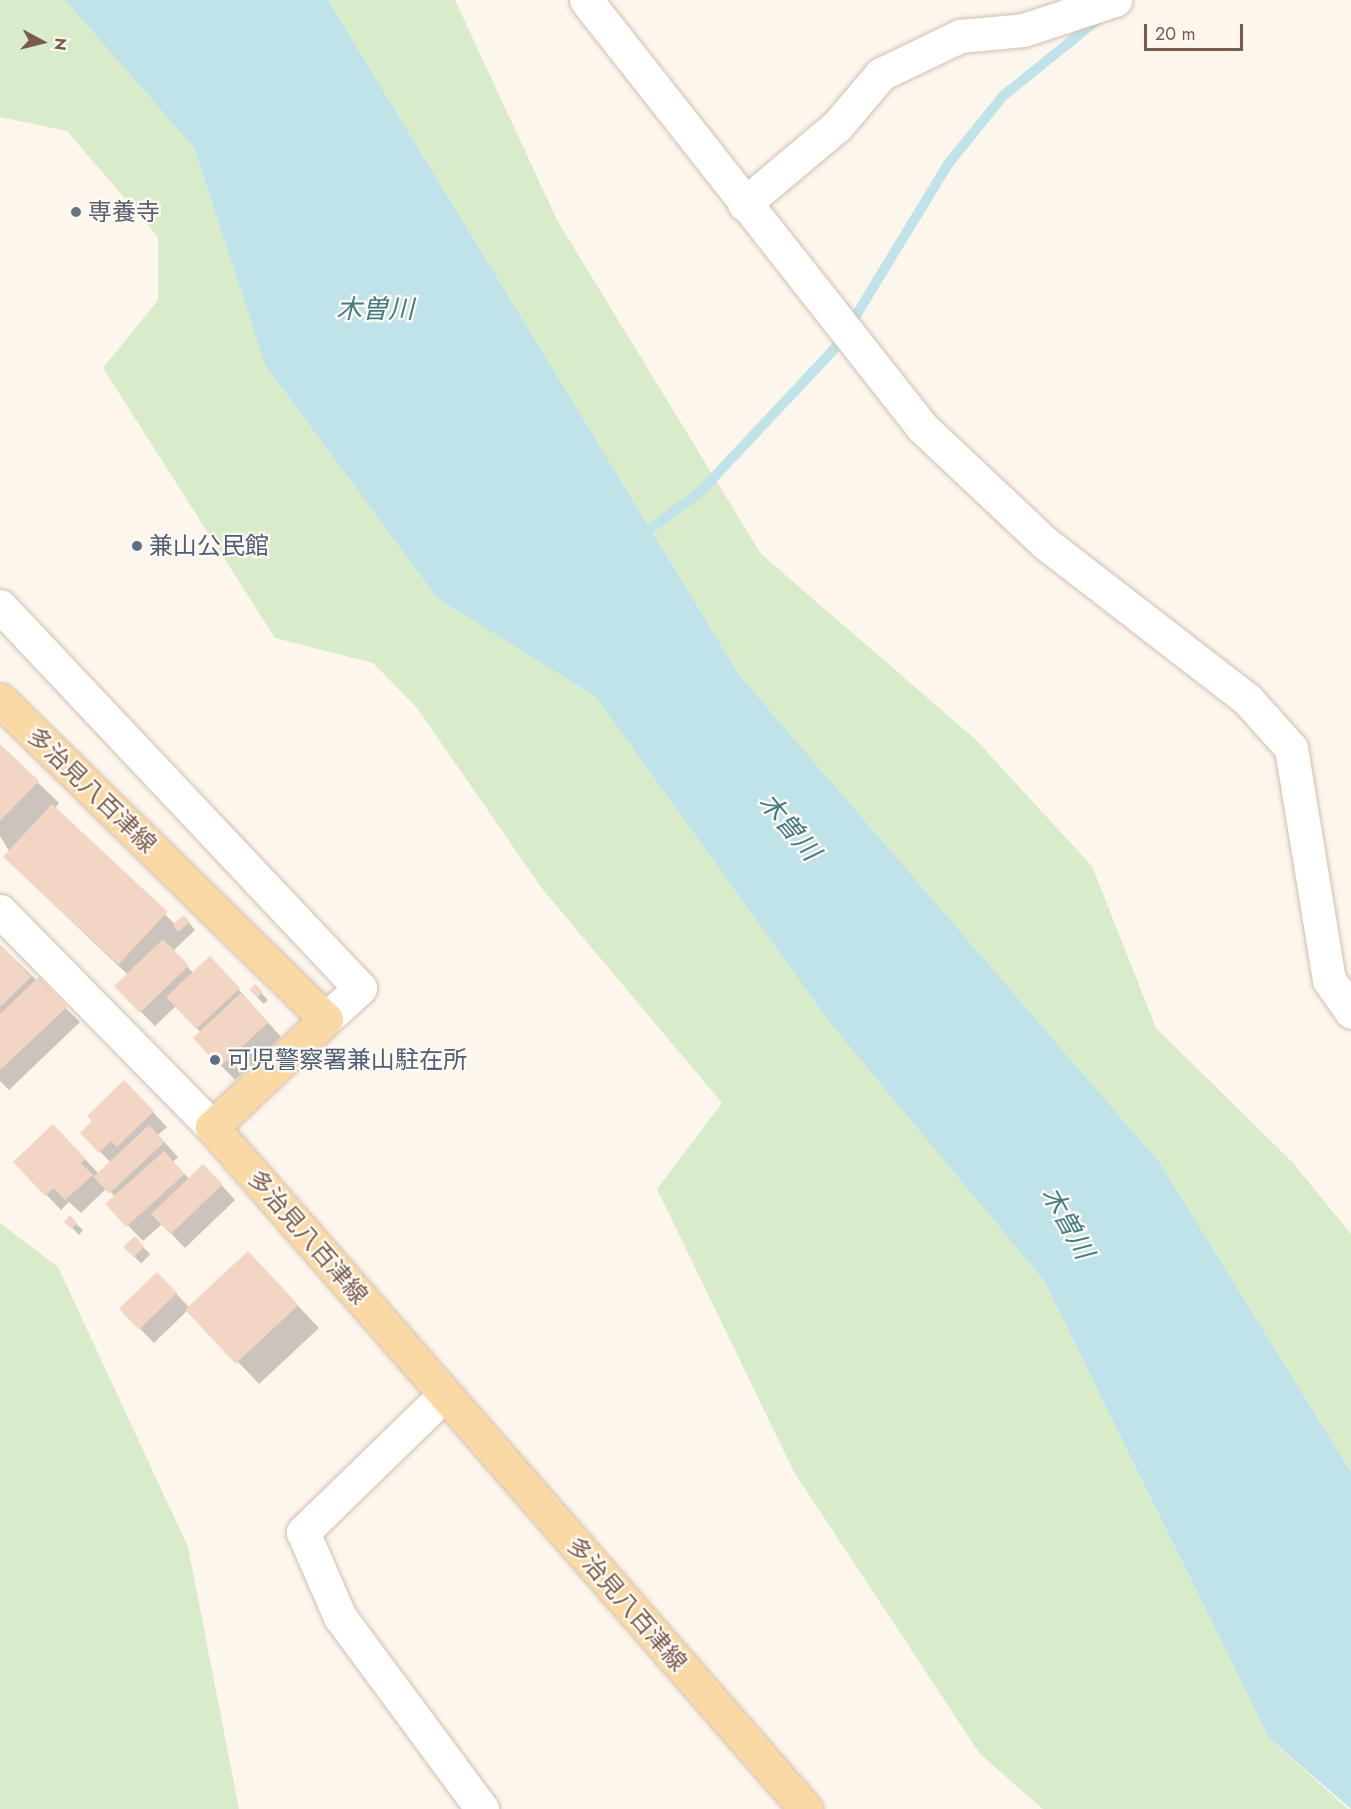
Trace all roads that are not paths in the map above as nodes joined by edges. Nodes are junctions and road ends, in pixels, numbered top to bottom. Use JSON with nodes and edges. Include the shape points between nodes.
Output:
{"nodes":[{"id":1,"x":586,"y":0,"type":"edge"},
{"id":2,"x":1115,"y":0,"type":"edge"},
{"id":3,"x":744,"y":204,"type":"junction"},
{"id":4,"x":0,"y":606,"type":"edge"},
{"id":5,"x":0,"y":700,"type":"edge"},
{"id":6,"x":0,"y":911,"type":"edge"},
{"id":7,"x":1351,"y":1012,"type":"edge"},
{"id":8,"x":326,"y":1019,"type":"junction"},
{"id":9,"x":212,"y":1127,"type":"junction"},
{"id":10,"x":444,"y":1395,"type":"junction"},
{"id":11,"x":482,"y":1809,"type":"edge"},
{"id":12,"x":806,"y":1809,"type":"edge"}],
"edges":[{"from":1,"to":3,"type":"street"},
{"from":2,"to":3,"type":"street","via":[[1023,30],[960,36],[881,74],[837,126]]},
{"from":3,"to":7,"type":"street","via":[[922,427],[1045,543],[1247,699],[1291,748],[1329,980]]},
{"from":4,"to":8,"type":"street","via":[[360,988]]},
{"from":5,"to":8,"type":"main road","name":"多治見八百津線"},
{"from":6,"to":9,"type":"street"},
{"from":8,"to":9,"type":"main road"},
{"from":9,"to":10,"type":"main road","name":"多治見八百津線"},
{"from":10,"to":11,"type":"street","via":[[303,1532],[340,1617]]},
{"from":10,"to":12,"type":"main road","name":"多治見八百津線"}]}
